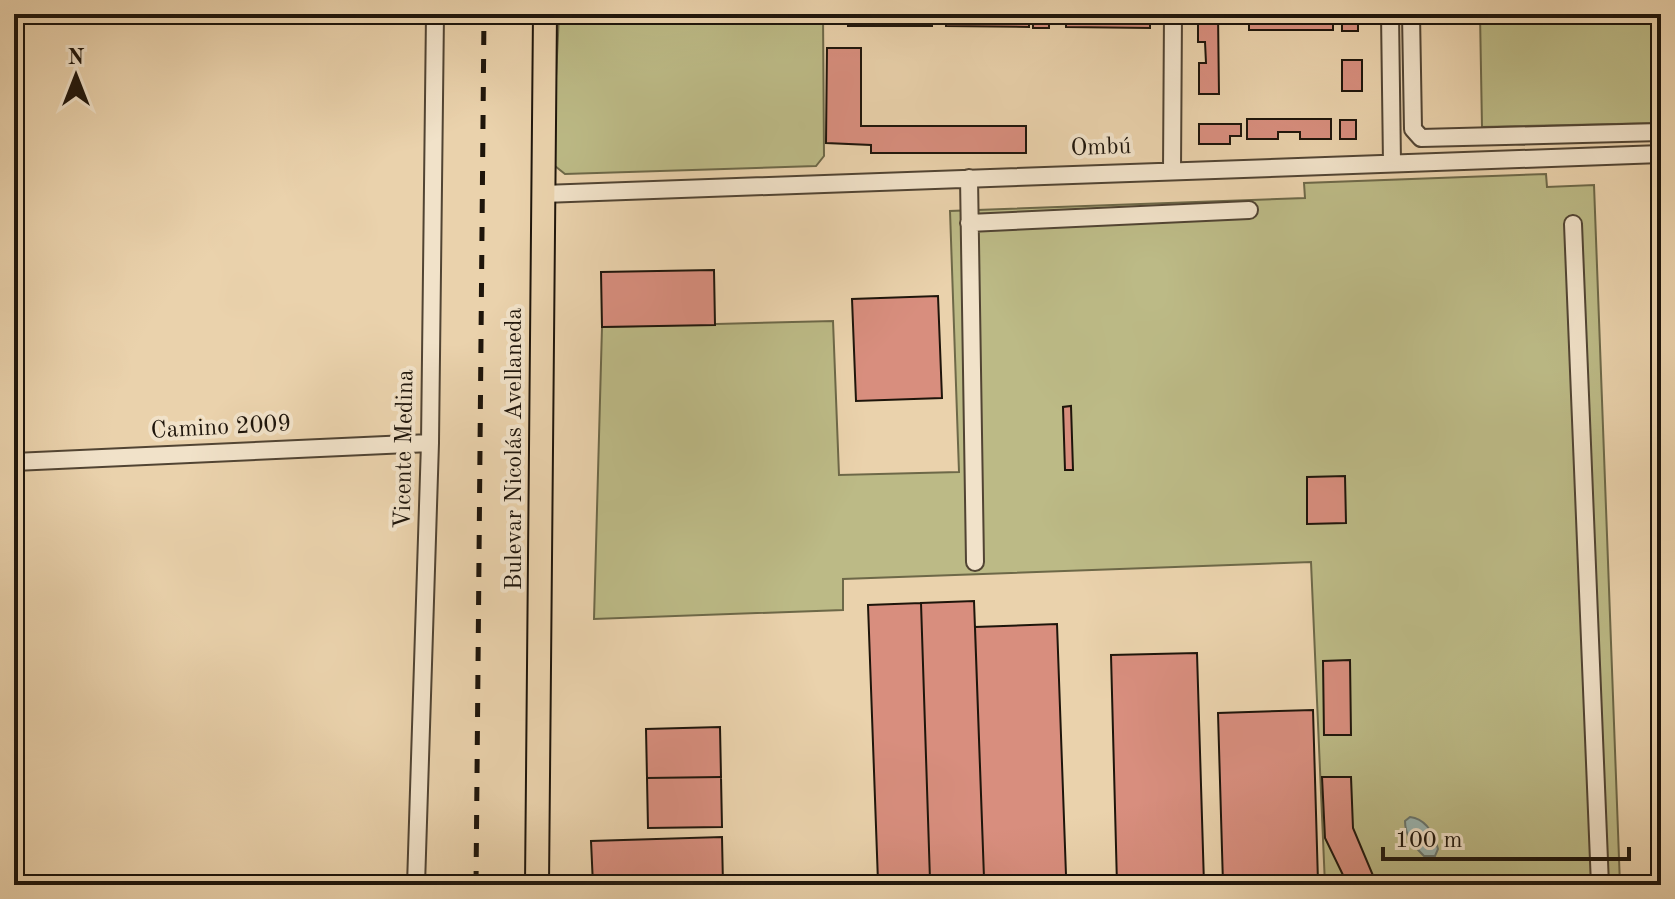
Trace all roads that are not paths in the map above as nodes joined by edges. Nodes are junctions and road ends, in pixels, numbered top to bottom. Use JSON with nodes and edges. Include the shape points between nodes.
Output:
{"nodes":[{"id":1,"x":435,"y":14,"type":"edge"},
{"id":2,"x":545,"y":14,"type":"edge"},
{"id":3,"x":1173,"y":14,"type":"edge"},
{"id":4,"x":1390,"y":14,"type":"edge"},
{"id":5,"x":1411,"y":14,"type":"edge"},
{"id":6,"x":1661,"y":132,"type":"edge"},
{"id":7,"x":1661,"y":154,"type":"edge"},
{"id":8,"x":1392,"y":163,"type":"junction"},
{"id":9,"x":1172,"y":170,"type":"junction"},
{"id":10,"x":969,"y":178,"type":"junction"},
{"id":11,"x":543,"y":194,"type":"junction"},
{"id":12,"x":1249,"y":210,"type":"dead end"},
{"id":13,"x":969,"y":223,"type":"junction"},
{"id":14,"x":1573,"y":224,"type":"dead end"},
{"id":15,"x":430,"y":443,"type":"junction"},
{"id":16,"x":14,"y":462,"type":"edge"},
{"id":17,"x":975,"y":562,"type":"dead end"},
{"id":18,"x":416,"y":885,"type":"edge"},
{"id":19,"x":537,"y":885,"type":"edge"},
{"id":20,"x":1600,"y":885,"type":"edge"}],
"edges":[{"from":1,"to":15,"type":"street","name":"Vicente Medina"},
{"from":2,"to":11,"type":"main road","name":"Bulevar Nicolás Avellaneda"},
{"from":3,"to":9,"type":"street"},
{"from":4,"to":8,"type":"street"},
{"from":5,"to":6,"type":"street","via":[[1413,129],[1421,138]]},
{"from":7,"to":8,"type":"street","name":"Ombú"},
{"from":8,"to":9,"type":"street","name":"Ombú"},
{"from":9,"to":10,"type":"street","name":"Ombú"},
{"from":10,"to":11,"type":"street","name":"Ombú"},
{"from":10,"to":13,"type":"street"},
{"from":11,"to":19,"type":"main road","name":"Bulevar Nicolás Avellaneda"},
{"from":12,"to":13,"type":"street"},
{"from":13,"to":17,"type":"street"},
{"from":14,"to":20,"type":"street"},
{"from":15,"to":16,"type":"street","name":"Camino 2009"},
{"from":15,"to":18,"type":"street","name":"Vicente Medina"}]}
